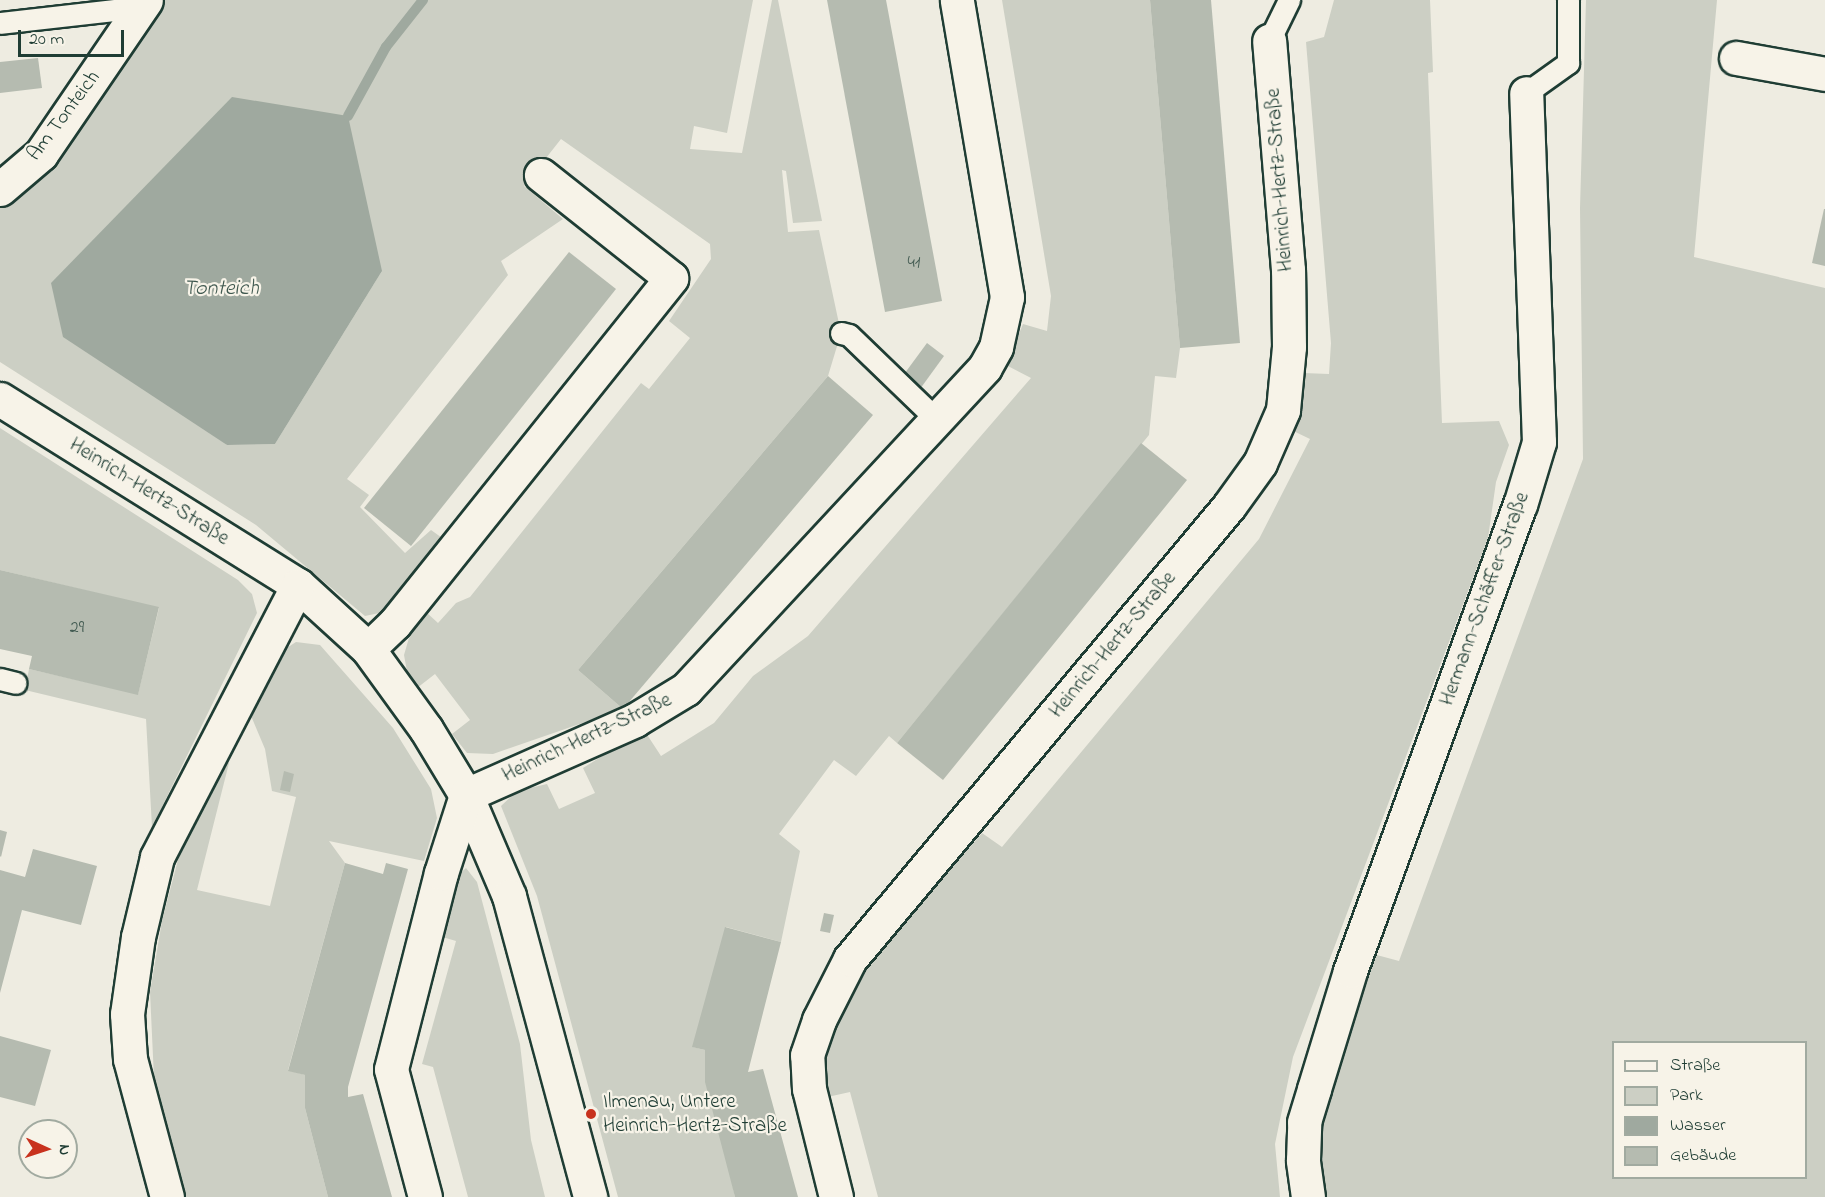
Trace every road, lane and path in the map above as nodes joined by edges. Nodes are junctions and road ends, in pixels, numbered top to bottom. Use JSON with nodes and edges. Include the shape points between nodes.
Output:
{"nodes":[{"id":1,"x":957,"y":0,"type":"edge"},
{"id":2,"x":1289,"y":0,"type":"edge"},
{"id":3,"x":1568,"y":0,"type":"edge"},
{"id":4,"x":143,"y":3,"type":"edge"},
{"id":5,"x":0,"y":23,"type":"edge"},
{"id":6,"x":1269,"y":41,"type":"joint"},
{"id":7,"x":1736,"y":58,"type":"dead end"},
{"id":8,"x":1825,"y":74,"type":"edge"},
{"id":9,"x":1526,"y":93,"type":"joint"},
{"id":10,"x":541,"y":175,"type":"dead end"},
{"id":11,"x":0,"y":189,"type":"edge"},
{"id":12,"x":841,"y":333,"type":"dead end"},
{"id":13,"x":0,"y":399,"type":"edge"},
{"id":14,"x":936,"y":419,"type":"junction"},
{"id":15,"x":298,"y":585,"type":"junction"},
{"id":16,"x":368,"y":649,"type":"junction"},
{"id":17,"x":466,"y":795,"type":"junction"},
{"id":18,"x":166,"y":1197,"type":"edge"},
{"id":19,"x":426,"y":1197,"type":"edge"},
{"id":20,"x":590,"y":1197,"type":"edge"},
{"id":21,"x":836,"y":1197,"type":"edge"},
{"id":22,"x":1308,"y":1197,"type":"edge"}],
"edges":[{"from":1,"to":14,"type":"street","name":"Heinrich-Hertz-Straße","via":[[1007,297],[996,347],[985,367]]},
{"from":2,"to":6,"type":"lane"},
{"from":3,"to":9,"type":"lane","name":"Hermann-Schäffer-Straße","via":[[1568,63]]},
{"from":4,"to":5,"type":"lane","name":"Am Tonteich"},
{"from":4,"to":11,"type":"street","name":"Am Tonteich","via":[[42,154]]},
{"from":6,"to":21,"type":"street","name":"Heinrich-Hertz-Straße","via":[[1288,270],[1289,347],[1283,410],[1260,463],[1229,506],[850,959],[819,1020],[807,1055],[809,1089]]},
{"from":7,"to":8,"type":"street"},
{"from":9,"to":22,"type":"street","name":"Hermann-Schäffer-Straße","via":[[1539,442],[1520,506],[1354,960],[1317,1078],[1304,1122],[1303,1160]]},
{"from":10,"to":16,"type":"street","via":[[671,278],[395,623]]},
{"from":12,"to":14,"type":"lane","via":[[849,335]]},
{"from":13,"to":15,"type":"street","name":"Heinrich-Hertz-Straße"},
{"from":14,"to":17,"type":"street","name":"Heinrich-Hertz-Straße","via":[[686,689],[635,720]]},
{"from":15,"to":16,"type":"street","name":"Heinrich-Hertz-Straße"},
{"from":15,"to":18,"type":"street","via":[[157,857],[138,937],[127,1014],[130,1059]]},
{"from":16,"to":17,"type":"street","name":"Heinrich-Hertz-Straße","via":[[426,729]]},
{"from":17,"to":19,"type":"street","via":[[441,873],[391,1069]]},
{"from":17,"to":20,"type":"street","name":"Heinrich-Hertz-Straße","via":[[509,896]]}]}
